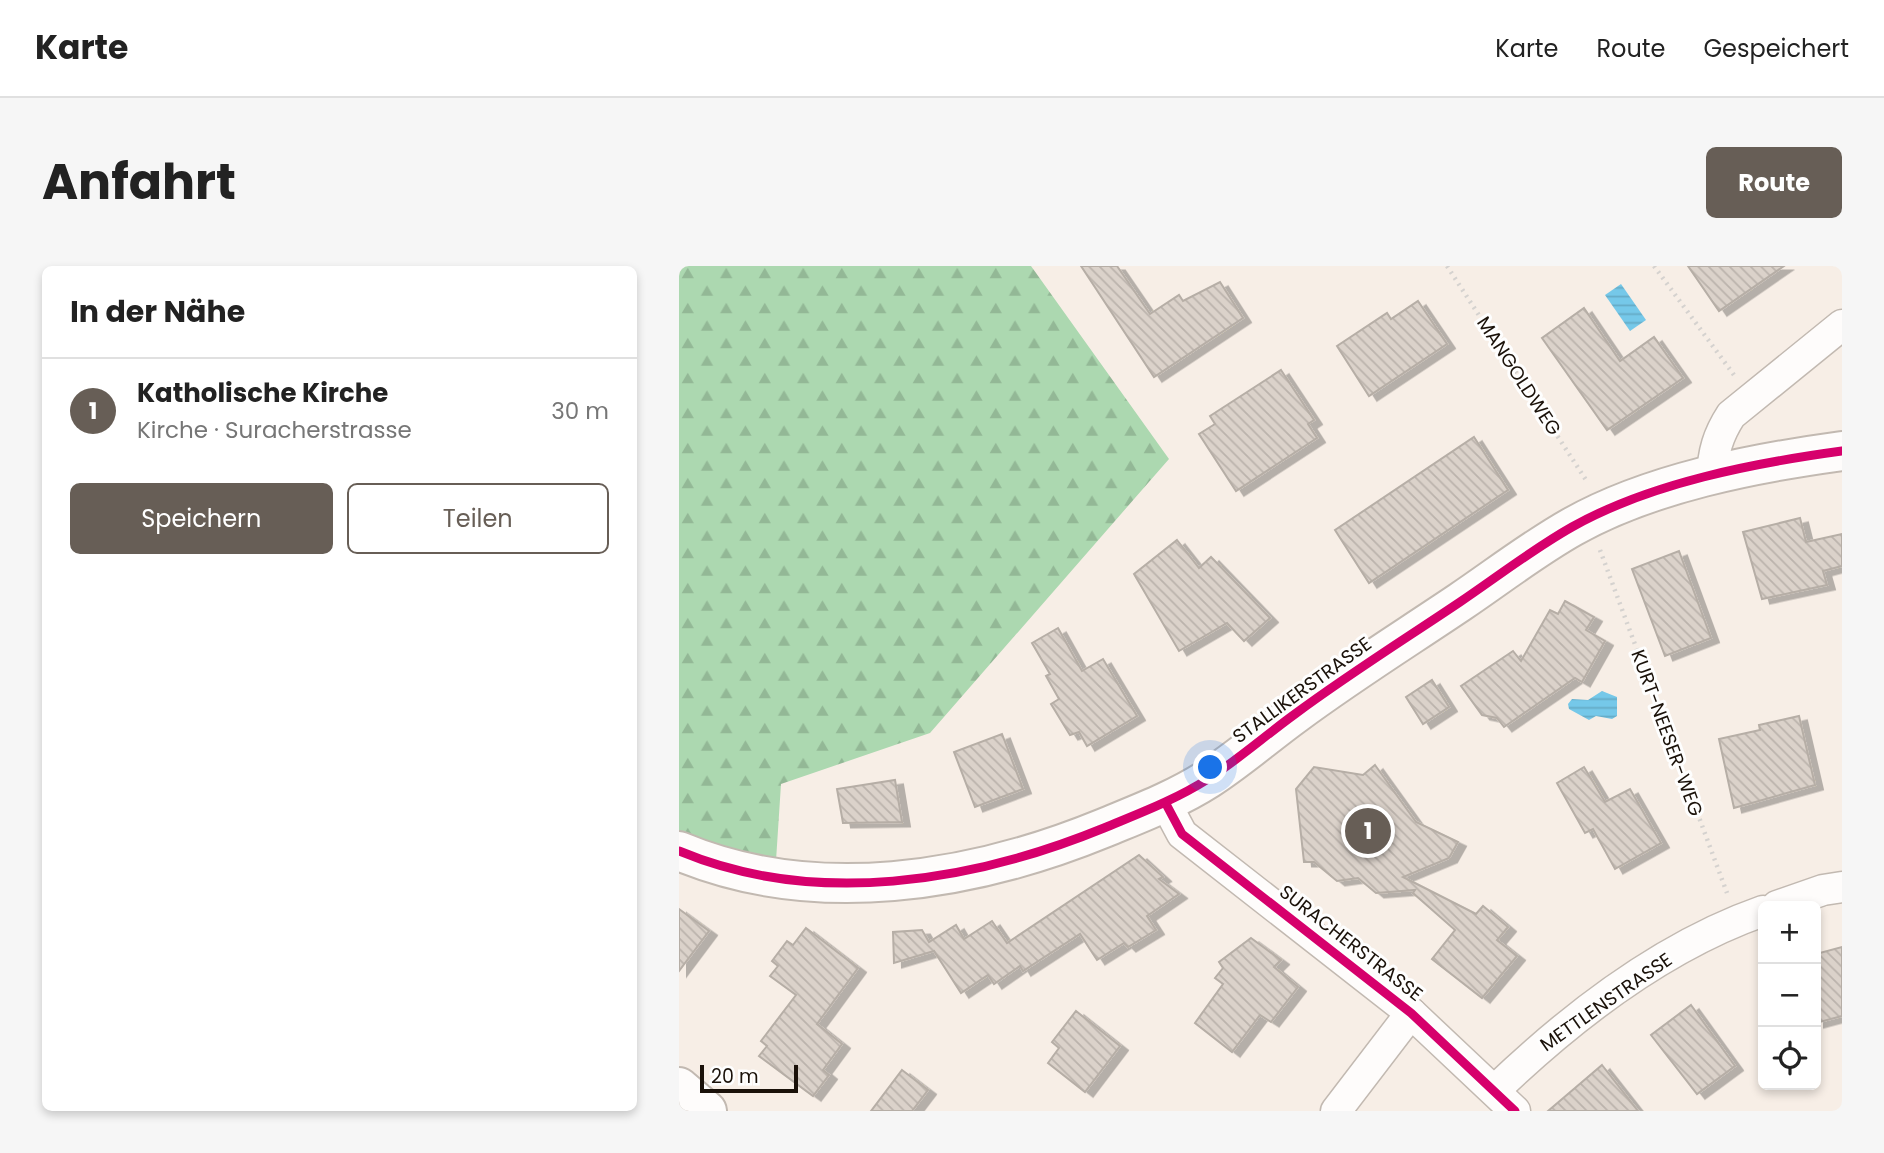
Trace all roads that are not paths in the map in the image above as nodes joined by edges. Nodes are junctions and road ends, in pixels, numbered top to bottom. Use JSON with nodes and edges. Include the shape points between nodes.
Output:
{"nodes":[{"id":1,"x":1842,"y":325,"type":"edge"},
{"id":2,"x":1842,"y":451,"type":"edge"},
{"id":3,"x":1712,"y":477,"type":"junction"},
{"id":4,"x":1165,"y":804,"type":"junction"},
{"id":5,"x":679,"y":851,"type":"edge"},
{"id":6,"x":1842,"y":887,"type":"edge"},
{"id":7,"x":1791,"y":901,"type":"edge"},
{"id":8,"x":1750,"y":916,"type":"edge"},
{"id":9,"x":1412,"y":1013,"type":"junction"},
{"id":10,"x":679,"y":1087,"type":"edge"},
{"id":11,"x":1495,"y":1090,"type":"junction"},
{"id":12,"x":708,"y":1111,"type":"edge"},
{"id":13,"x":1336,"y":1111,"type":"edge"},
{"id":14,"x":1515,"y":1111,"type":"edge"}],
"edges":[{"from":1,"to":3,"type":"street","via":[[1731,415],[1713,452]]},
{"from":2,"to":3,"type":"main road","name":"STALLIKERSTRASSE"},
{"from":3,"to":4,"type":"main road","name":"STALLIKERSTRASSE","via":[[1653,494],[1571,527],[1356,672],[1207,780]]},
{"from":4,"to":5,"type":"main road","name":"STALLIKERSTRASSE","via":[[1049,850],[927,878],[797,879],[733,868]]},
{"from":4,"to":9,"type":"street","name":"SURACHERSTRASSE","via":[[1182,834]]},
{"from":6,"to":7,"type":"street"},
{"from":8,"to":11,"type":"street","name":"METTLENSTRASSE","via":[[1654,965],[1542,1045]]},
{"from":9,"to":11,"type":"street","name":"SURACHERSTRASSE"},
{"from":9,"to":13,"type":"street","name":"SURACHERSTRASSE"},
{"from":10,"to":12,"type":"main road"},
{"from":11,"to":14,"type":"street","name":"SURACHERSTRASSE"}]}
